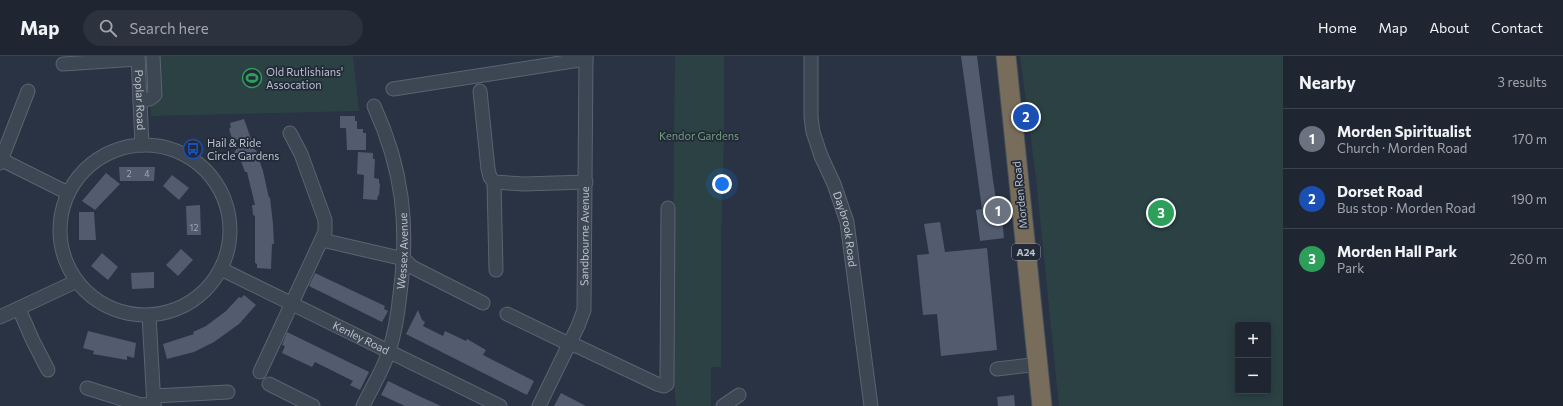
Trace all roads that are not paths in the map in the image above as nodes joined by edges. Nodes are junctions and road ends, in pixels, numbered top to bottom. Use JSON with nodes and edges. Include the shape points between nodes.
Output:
{"nodes":[{"id":1,"x":153,"y":56,"type":"edge"},
{"id":2,"x":811,"y":56,"type":"edge"},
{"id":3,"x":1006,"y":56,"type":"edge"},
{"id":4,"x":138,"y":57,"type":"edge"},
{"id":5,"x":586,"y":58,"type":"edge"},
{"id":6,"x":63,"y":64,"type":"dead end"},
{"id":7,"x":393,"y":89,"type":"dead end"},
{"id":8,"x":28,"y":91,"type":"dead end"},
{"id":9,"x":480,"y":91,"type":"dead end"},
{"id":10,"x":140,"y":100,"type":"junction"},
{"id":11,"x":374,"y":106,"type":"dead end"},
{"id":12,"x":290,"y":132,"type":"dead end"},
{"id":13,"x":142,"y":145,"type":"junction"},
{"id":14,"x":1,"y":161,"type":"edge"},
{"id":15,"x":494,"y":182,"type":"junction"},
{"id":16,"x":586,"y":182,"type":"junction"},
{"id":17,"x":66,"y":192,"type":"junction"},
{"id":18,"x":668,"y":208,"type":"dead end"},
{"id":19,"x":322,"y":240,"type":"junction"},
{"id":20,"x":404,"y":259,"type":"junction"},
{"id":21,"x":221,"y":269,"type":"junction"},
{"id":22,"x":496,"y":270,"type":"dead end"},
{"id":23,"x":76,"y":280,"type":"junction"},
{"id":24,"x":292,"y":303,"type":"junction"},
{"id":25,"x":483,"y":303,"type":"dead end"},
{"id":26,"x":19,"y":309,"type":"junction"},
{"id":27,"x":507,"y":314,"type":"dead end"},
{"id":28,"x":149,"y":315,"type":"junction"},
{"id":29,"x":0,"y":318,"type":"edge"},
{"id":30,"x":569,"y":344,"type":"junction"},
{"id":31,"x":389,"y":351,"type":"junction"},
{"id":32,"x":1039,"y":364,"type":"junction"},
{"id":33,"x":997,"y":369,"type":"dead end"},
{"id":34,"x":48,"y":370,"type":"dead end"},
{"id":35,"x":260,"y":372,"type":"dead end"},
{"id":36,"x":270,"y":384,"type":"dead end"},
{"id":37,"x":87,"y":388,"type":"dead end"},
{"id":38,"x":228,"y":392,"type":"dead end"},
{"id":39,"x":739,"y":395,"type":"dead end"},
{"id":40,"x":154,"y":402,"type":"edge"},
{"id":41,"x":313,"y":406,"type":"edge"},
{"id":42,"x":363,"y":406,"type":"edge"},
{"id":43,"x":500,"y":406,"type":"edge"},
{"id":44,"x":539,"y":406,"type":"edge"},
{"id":45,"x":723,"y":406,"type":"edge"},
{"id":46,"x":871,"y":406,"type":"edge"},
{"id":47,"x":1042,"y":406,"type":"edge"}],
"edges":[{"from":1,"to":10,"type":"street","via":[[155,95],[150,99]]},
{"from":2,"to":46,"type":"street","name":"Daybrook Road","via":[[813,132],[834,184],[848,230]]},
{"from":3,"to":32,"type":"highway","name":"Morden Road","number":"A24"},
{"from":4,"to":6,"type":"street"},
{"from":4,"to":10,"type":"street","name":"Poplar Road"},
{"from":5,"to":7,"type":"street"},
{"from":5,"to":16,"type":"street","name":"Sandbourne Avenue"},
{"from":8,"to":14,"type":"street"},
{"from":9,"to":15,"type":"street","via":[[488,169]]},
{"from":10,"to":13,"type":"street","name":"Poplar Road"},
{"from":11,"to":20,"type":"street","name":"Wessex Avenue","via":[[397,171],[405,225]]},
{"from":12,"to":19,"type":"street","via":[[301,154],[325,220]]},
{"from":13,"to":17,"type":"street","via":[[123,147],[100,157],[82,171]]},
{"from":13,"to":21,"type":"street","via":[[172,149],[197,162],[216,183],[229,213],[230,241]]},
{"from":14,"to":17,"type":"street"},
{"from":15,"to":16,"type":"street"},
{"from":15,"to":22,"type":"street"},
{"from":16,"to":30,"type":"street","name":"Sandbourne Avenue","via":[[585,301],[582,317]]},
{"from":17,"to":23,"type":"street","via":[[60,226],[65,259]]},
{"from":18,"to":30,"type":"street","via":[[667,384],[657,384]]},
{"from":19,"to":20,"type":"street"},
{"from":19,"to":24,"type":"street"},
{"from":20,"to":25,"type":"street","via":[[412,267]]},
{"from":20,"to":31,"type":"street","name":"Wessex Avenue","via":[[400,301]]},
{"from":21,"to":24,"type":"street","name":"Kenley Road"},
{"from":21,"to":28,"type":"street","via":[[201,296],[192,302],[162,314]]},
{"from":23,"to":26,"type":"street"},
{"from":23,"to":28,"type":"street","via":[[89,293],[116,309]]},
{"from":24,"to":31,"type":"street","name":"Kenley Road"},
{"from":24,"to":35,"type":"street"},
{"from":26,"to":29,"type":"street"},
{"from":26,"to":34,"type":"street"},
{"from":27,"to":30,"type":"street"},
{"from":28,"to":40,"type":"street"},
{"from":30,"to":44,"type":"street","name":"Sandbourne Avenue"},
{"from":31,"to":42,"type":"street","name":"Wessex Avenue"},
{"from":31,"to":43,"type":"street","name":"Kenley Road"},
{"from":32,"to":33,"type":"street"},
{"from":32,"to":47,"type":"highway","name":"Morden Road","number":"A24"},
{"from":36,"to":41,"type":"street"},
{"from":37,"to":40,"type":"street","via":[[141,405]]},
{"from":38,"to":40,"type":"street"},
{"from":39,"to":45,"type":"street"}]}
